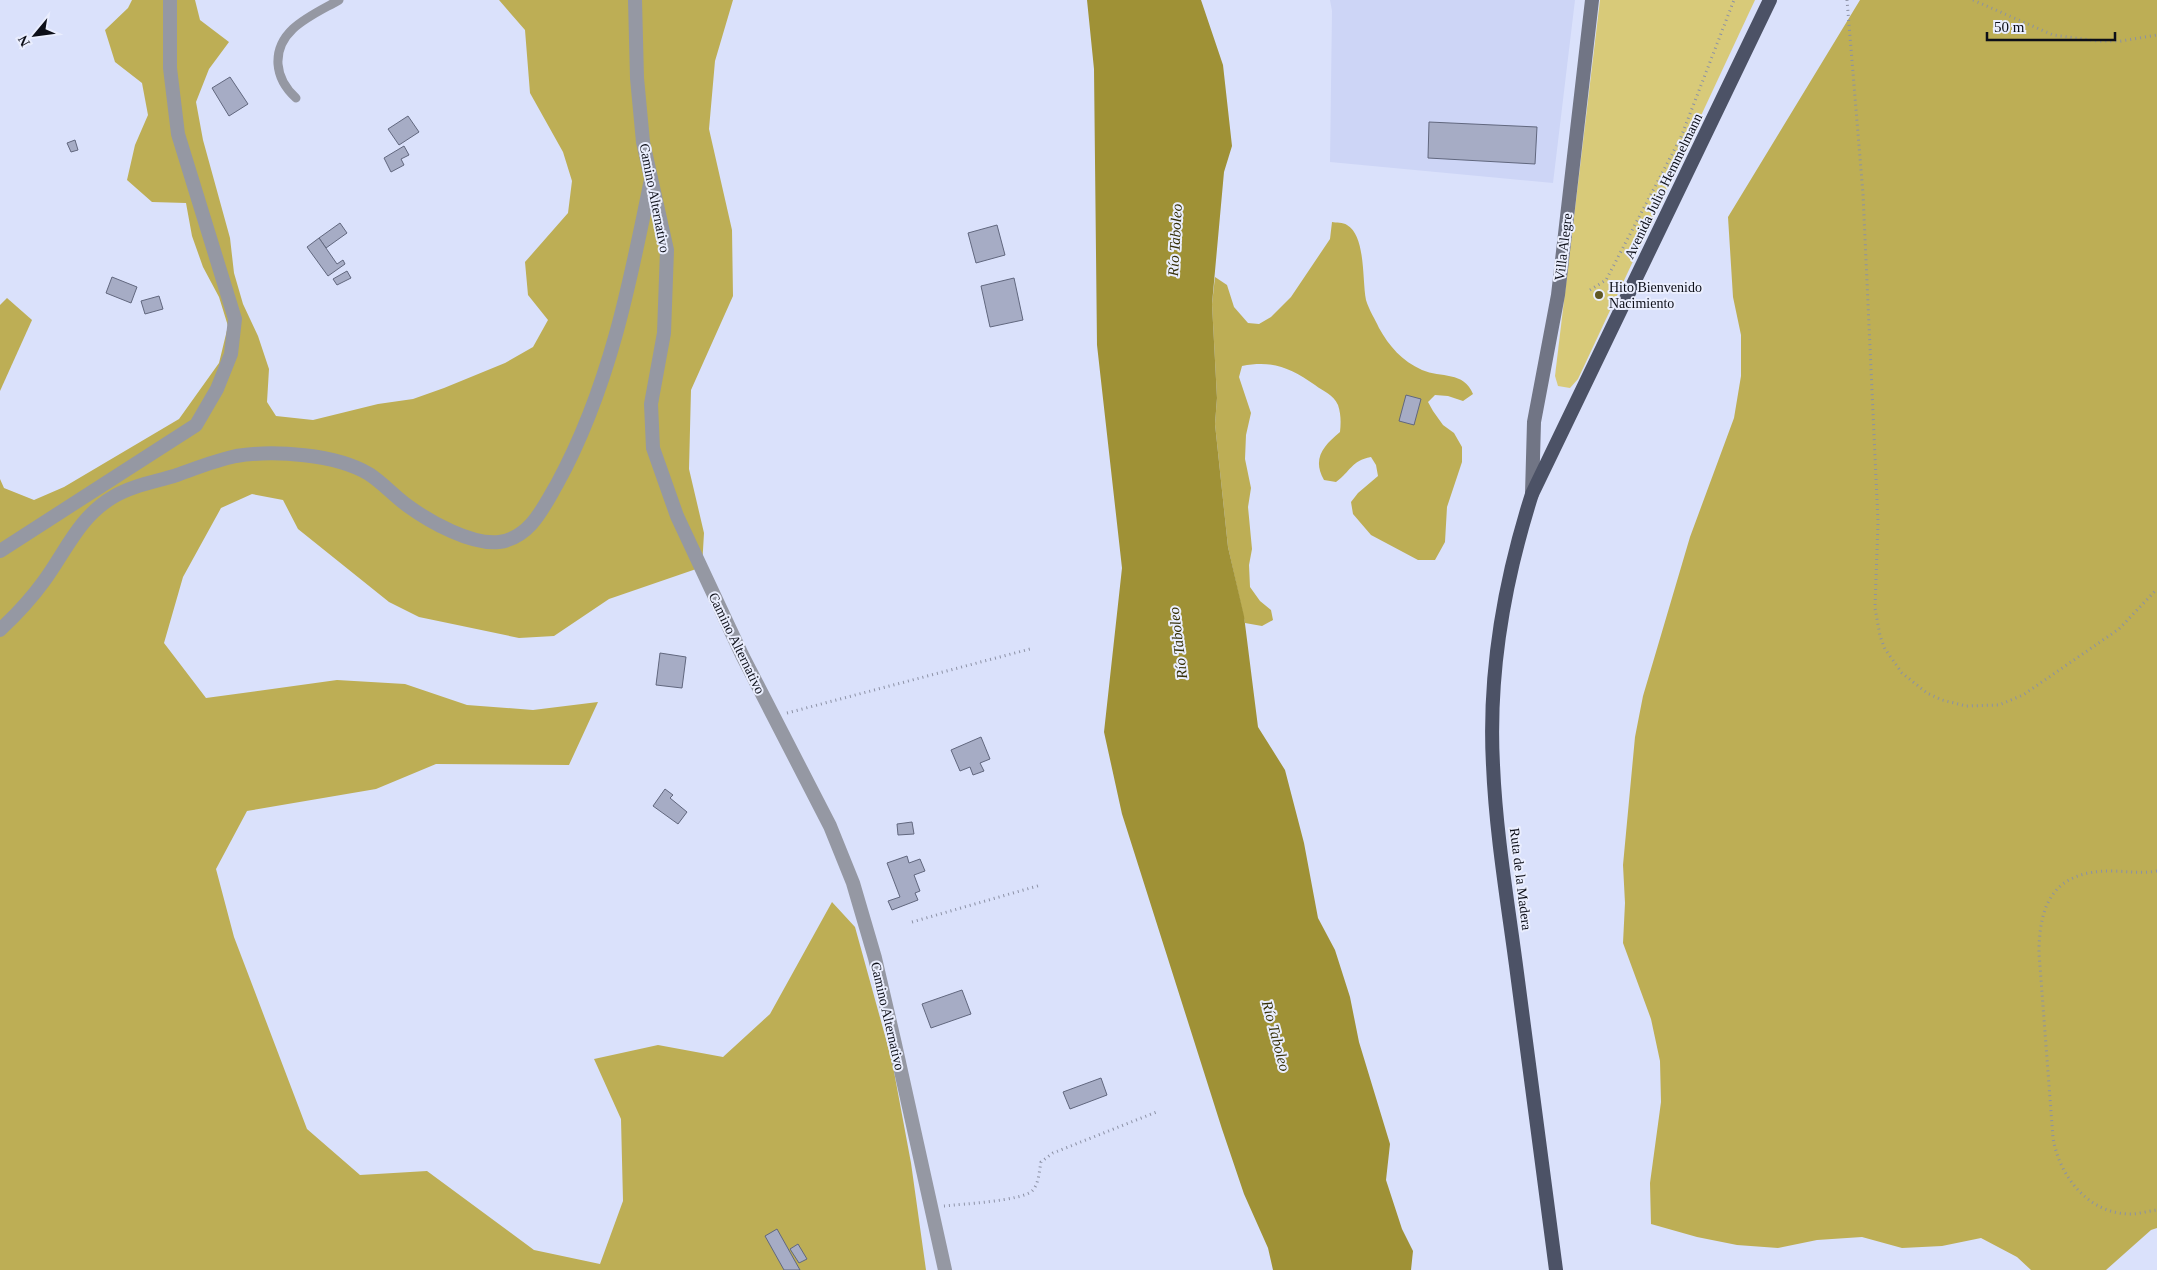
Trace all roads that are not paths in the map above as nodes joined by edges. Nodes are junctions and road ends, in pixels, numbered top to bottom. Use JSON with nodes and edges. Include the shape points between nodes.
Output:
{"nodes":[{"id":1,"x":170,"y":0,"type":"edge"},
{"id":2,"x":339,"y":0,"type":"edge"},
{"id":3,"x":635,"y":0,"type":"edge"},
{"id":4,"x":1592,"y":0,"type":"edge"},
{"id":5,"x":1770,"y":0,"type":"edge"},
{"id":6,"x":296,"y":98,"type":"dead end"},
{"id":7,"x":651,"y":179,"type":"junction"},
{"id":8,"x":1532,"y":494,"type":"junction"},
{"id":9,"x":0,"y":551,"type":"edge"},
{"id":10,"x":0,"y":630,"type":"edge"},
{"id":11,"x":945,"y":1270,"type":"edge"},
{"id":12,"x":1556,"y":1270,"type":"edge"}],
"edges":[{"from":1,"to":9,"type":"street","via":[[170,68],[178,134],[235,319],[231,354],[217,389],[196,425]]},
{"from":2,"to":6,"type":"lane","via":[[294,27],[283,41],[278,58],[280,76]]},
{"from":3,"to":7,"type":"street","name":"Camino Alternativo","via":[[638,87],[643,142]]},
{"from":4,"to":8,"type":"main road","name":"Villa Alegre","via":[[1558,296],[1534,422]]},
{"from":5,"to":8,"type":"highway","name":"Avenida Julio Hemmelmann"},
{"from":7,"to":10,"type":"street","via":[[618,329],[594,403],[556,486],[536,520],[522,534],[502,542],[490,542],[453,531],[420,514],[368,474],[344,464],[287,455],[235,456],[128,490],[103,503],[83,522],[44,581]]},
{"from":7,"to":11,"type":"street","name":"Camino Alternativo","via":[[667,250],[664,333],[651,404],[653,448],[677,516],[742,655],[830,826],[852,883],[877,968]]},
{"from":8,"to":12,"type":"highway","name":"Ruta de la Madera","via":[[1512,564],[1498,635],[1492,722],[1493,765]]}]}
